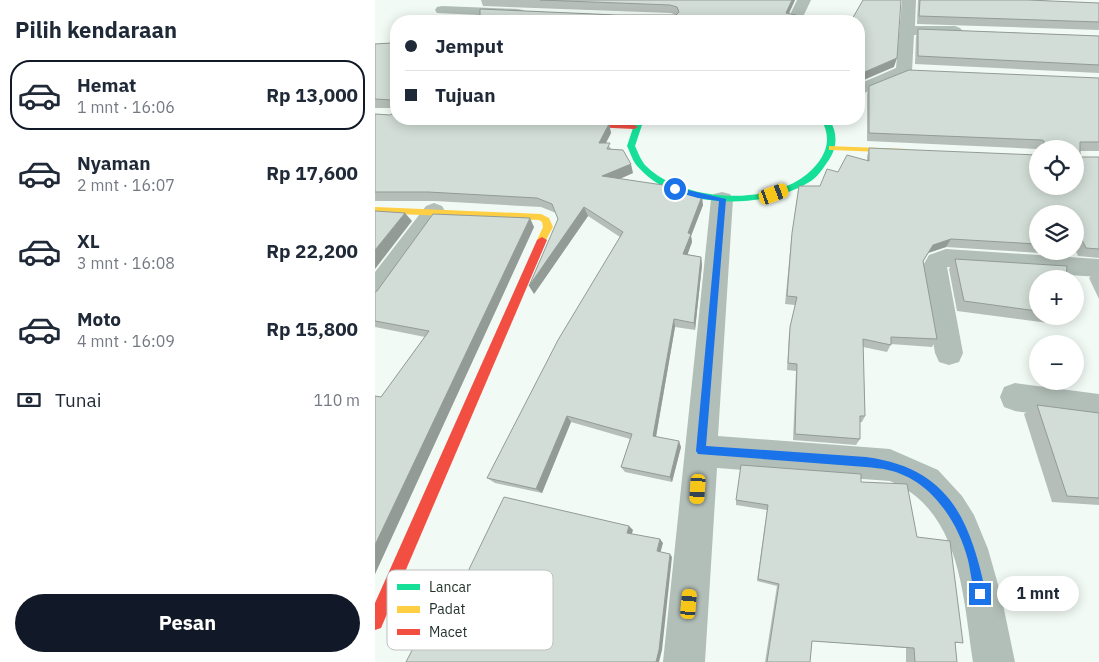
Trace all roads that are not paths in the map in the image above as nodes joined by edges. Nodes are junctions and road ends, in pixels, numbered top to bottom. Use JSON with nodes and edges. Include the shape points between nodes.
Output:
{"nodes":[{"id":1,"x":804,"y":0,"type":"edge"},
{"id":2,"x":909,"y":0,"type":"edge"},
{"id":3,"x":442,"y":10,"type":"edge"},
{"id":4,"x":532,"y":13,"type":"edge"},
{"id":5,"x":797,"y":15,"type":"edge"},
{"id":6,"x":908,"y":30,"type":"junction"},
{"id":7,"x":965,"y":32,"type":"edge"},
{"id":8,"x":904,"y":71,"type":"junction"},
{"id":9,"x":924,"y":72,"type":"edge"},
{"id":10,"x":865,"y":87,"type":"edge"},
{"id":11,"x":636,"y":125,"type":"edge"},
{"id":12,"x":828,"y":125,"type":"edge"},
{"id":13,"x":832,"y":148,"type":"junction"},
{"id":14,"x":920,"y":152,"type":"edge"},
{"id":15,"x":723,"y":199,"type":"junction"},
{"id":16,"x":375,"y":210,"type":"edge"},
{"id":17,"x":434,"y":211,"type":"junction"},
{"id":18,"x":1099,"y":268,"type":"edge"},
{"id":19,"x":375,"y":291,"type":"edge"},
{"id":20,"x":949,"y":353,"type":"dead end"},
{"id":21,"x":1015,"y":397,"type":"dead end"},
{"id":22,"x":1099,"y":408,"type":"edge"},
{"id":23,"x":701,"y":451,"type":"junction"},
{"id":24,"x":398,"y":570,"type":"edge"},
{"id":25,"x":387,"y":595,"type":"edge"},
{"id":26,"x":375,"y":622,"type":"edge"},
{"id":27,"x":684,"y":662,"type":"edge"},
{"id":28,"x":995,"y":662,"type":"edge"}],
"edges":[{"from":1,"to":5,"type":"street"},
{"from":2,"to":6,"type":"street"},
{"from":3,"to":4,"type":"street"},
{"from":6,"to":7,"type":"street"},
{"from":6,"to":8,"type":"street"},
{"from":8,"to":9,"type":"street"},
{"from":8,"to":10,"type":"street"},
{"from":11,"to":15,"type":"street","via":[[632,140],[634,154],[642,168],[675,189]]},
{"from":12,"to":13,"type":"street"},
{"from":13,"to":14,"type":"street"},
{"from":13,"to":15,"type":"street","via":[[813,175],[796,186],[774,194]]},
{"from":15,"to":23,"type":"street"},
{"from":16,"to":17,"type":"street"},
{"from":17,"to":19,"type":"street"},
{"from":17,"to":24,"type":"street","via":[[541,217],[548,227]]},
{"from":18,"to":20,"type":"street","via":[[946,258],[938,261],[933,269]]},
{"from":21,"to":22,"type":"street"},
{"from":23,"to":27,"type":"street"},
{"from":23,"to":28,"type":"street","via":[[890,465],[912,474],[936,490],[966,537]]},
{"from":25,"to":26,"type":"street"}]}
